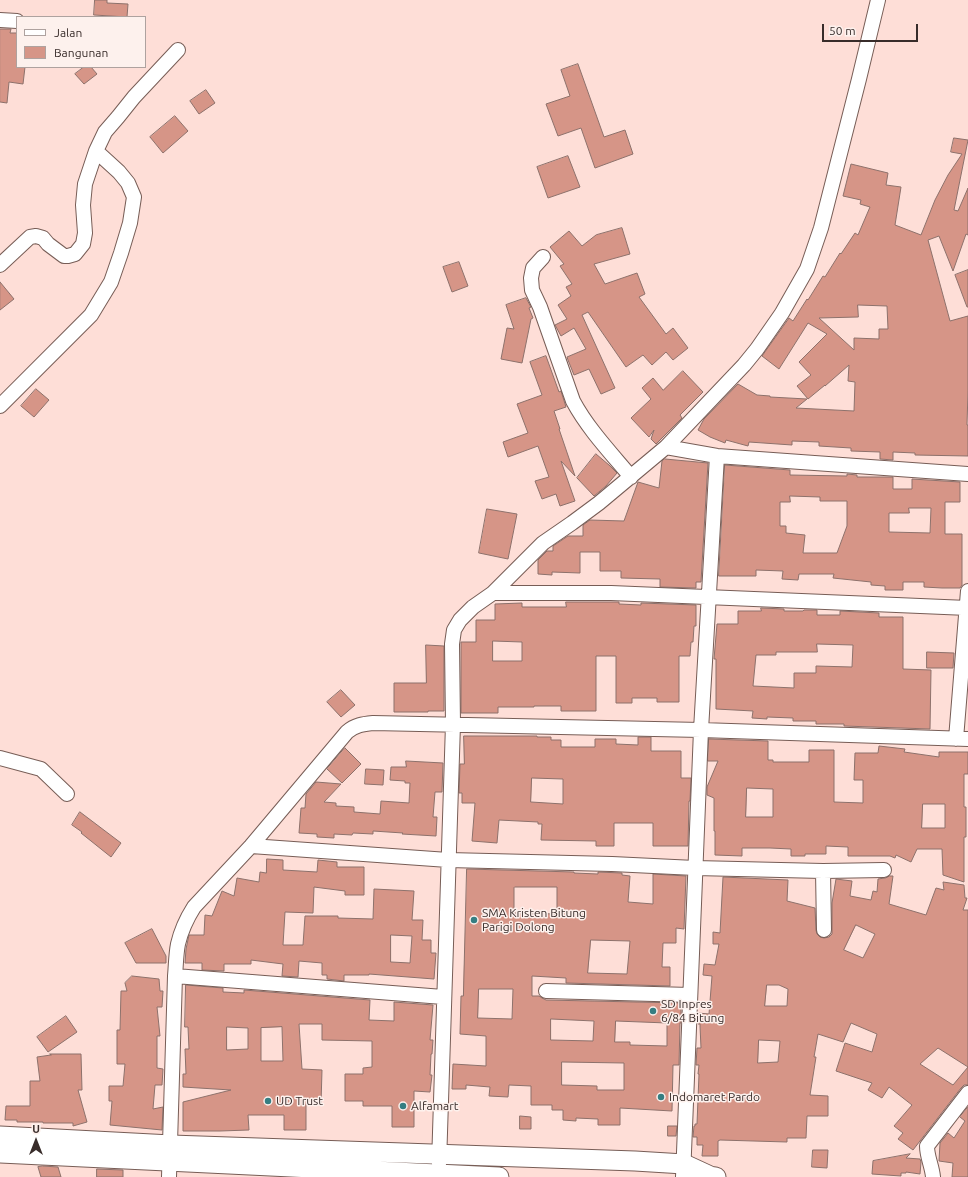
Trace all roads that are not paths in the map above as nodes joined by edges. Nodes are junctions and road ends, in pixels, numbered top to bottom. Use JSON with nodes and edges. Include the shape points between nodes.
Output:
{"nodes":[{"id":1,"x":878,"y":0,"type":"edge"},
{"id":2,"x":0,"y":20,"type":"edge"},
{"id":3,"x":16,"y":21,"type":"edge"},
{"id":4,"x":178,"y":50,"type":"dead end"},
{"id":5,"x":96,"y":151,"type":"junction"},
{"id":6,"x":543,"y":257,"type":"dead end"},
{"id":7,"x":0,"y":265,"type":"edge"},
{"id":8,"x":0,"y":406,"type":"edge"},
{"id":9,"x":666,"y":447,"type":"junction"},
{"id":10,"x":717,"y":456,"type":"junction"},
{"id":11,"x":968,"y":474,"type":"edge"},
{"id":12,"x":631,"y":477,"type":"junction"},
{"id":13,"x":968,"y":591,"type":"edge"},
{"id":14,"x":493,"y":593,"type":"junction"},
{"id":15,"x":709,"y":596,"type":"junction"},
{"id":16,"x":967,"y":608,"type":"edge"},
{"id":17,"x":453,"y":724,"type":"junction"},
{"id":18,"x":701,"y":730,"type":"junction"},
{"id":19,"x":962,"y":739,"type":"edge"},
{"id":20,"x":0,"y":758,"type":"edge"},
{"id":21,"x":67,"y":794,"type":"dead end"},
{"id":22,"x":251,"y":846,"type":"junction"},
{"id":23,"x":448,"y":860,"type":"junction"},
{"id":24,"x":695,"y":868,"type":"junction"},
{"id":25,"x":884,"y":870,"type":"dead end"},
{"id":26,"x":823,"y":871,"type":"junction"},
{"id":27,"x":824,"y":930,"type":"dead end"},
{"id":28,"x":175,"y":976,"type":"junction"},
{"id":29,"x":546,"y":991,"type":"dead end"},
{"id":30,"x":690,"y":995,"type":"junction"},
{"id":31,"x":443,"y":997,"type":"junction"},
{"id":32,"x":968,"y":1093,"type":"edge"},
{"id":33,"x":0,"y":1136,"type":"edge"},
{"id":34,"x":0,"y":1153,"type":"edge"},
{"id":35,"x":438,"y":1154,"type":"junction"},
{"id":36,"x":170,"y":1161,"type":"edge"},
{"id":37,"x":684,"y":1171,"type":"edge"},
{"id":38,"x":449,"y":1176,"type":"edge"},
{"id":39,"x":499,"y":1177,"type":"edge"},
{"id":40,"x":711,"y":1177,"type":"edge"},
{"id":41,"x":933,"y":1177,"type":"edge"}],
"edges":[{"from":1,"to":9,"type":"street","via":[[821,228],[807,269],[782,313],[757,349]]},
{"from":2,"to":3,"type":"street"},
{"from":4,"to":5,"type":"street","via":[[105,132]]},
{"from":5,"to":7,"type":"street","via":[[85,184],[83,244],[74,254],[64,256],[43,238],[30,237]]},
{"from":5,"to":8,"type":"street","via":[[119,172],[128,183],[134,197],[130,223],[111,282],[91,315]]},
{"from":6,"to":12,"type":"street","via":[[533,268],[532,290],[573,401],[587,425]]},
{"from":9,"to":10,"type":"street"},
{"from":9,"to":12,"type":"street"},
{"from":10,"to":11,"type":"street"},
{"from":10,"to":15,"type":"street"},
{"from":12,"to":14,"type":"street","via":[[543,543]]},
{"from":13,"to":16,"type":"street"},
{"from":14,"to":15,"type":"street"},
{"from":14,"to":17,"type":"street","via":[[473,607],[454,630]]},
{"from":15,"to":16,"type":"street"},
{"from":15,"to":18,"type":"street"},
{"from":16,"to":19,"type":"street"},
{"from":17,"to":18,"type":"street"},
{"from":17,"to":22,"type":"street","via":[[373,723],[351,728]]},
{"from":17,"to":23,"type":"street"},
{"from":18,"to":19,"type":"street"},
{"from":18,"to":24,"type":"street"},
{"from":20,"to":21,"type":"street","via":[[41,770]]},
{"from":22,"to":23,"type":"street"},
{"from":22,"to":28,"type":"street","via":[[194,907],[187,918],[178,944]]},
{"from":23,"to":24,"type":"street"},
{"from":23,"to":31,"type":"street"},
{"from":24,"to":26,"type":"street"},
{"from":24,"to":30,"type":"street"},
{"from":25,"to":26,"type":"street"},
{"from":26,"to":27,"type":"street"},
{"from":28,"to":31,"type":"street"},
{"from":28,"to":36,"type":"street"},
{"from":29,"to":30,"type":"street"},
{"from":30,"to":37,"type":"street"},
{"from":31,"to":35,"type":"street"},
{"from":32,"to":41,"type":"street","via":[[927,1146]]},
{"from":33,"to":36,"type":"street"},
{"from":34,"to":36,"type":"street"},
{"from":35,"to":36,"type":"street"},
{"from":35,"to":37,"type":"street","via":[[635,1161]]},
{"from":35,"to":38,"type":"street"},
{"from":36,"to":38,"type":"street"},
{"from":37,"to":40,"type":"street"},
{"from":38,"to":39,"type":"street"}]}
